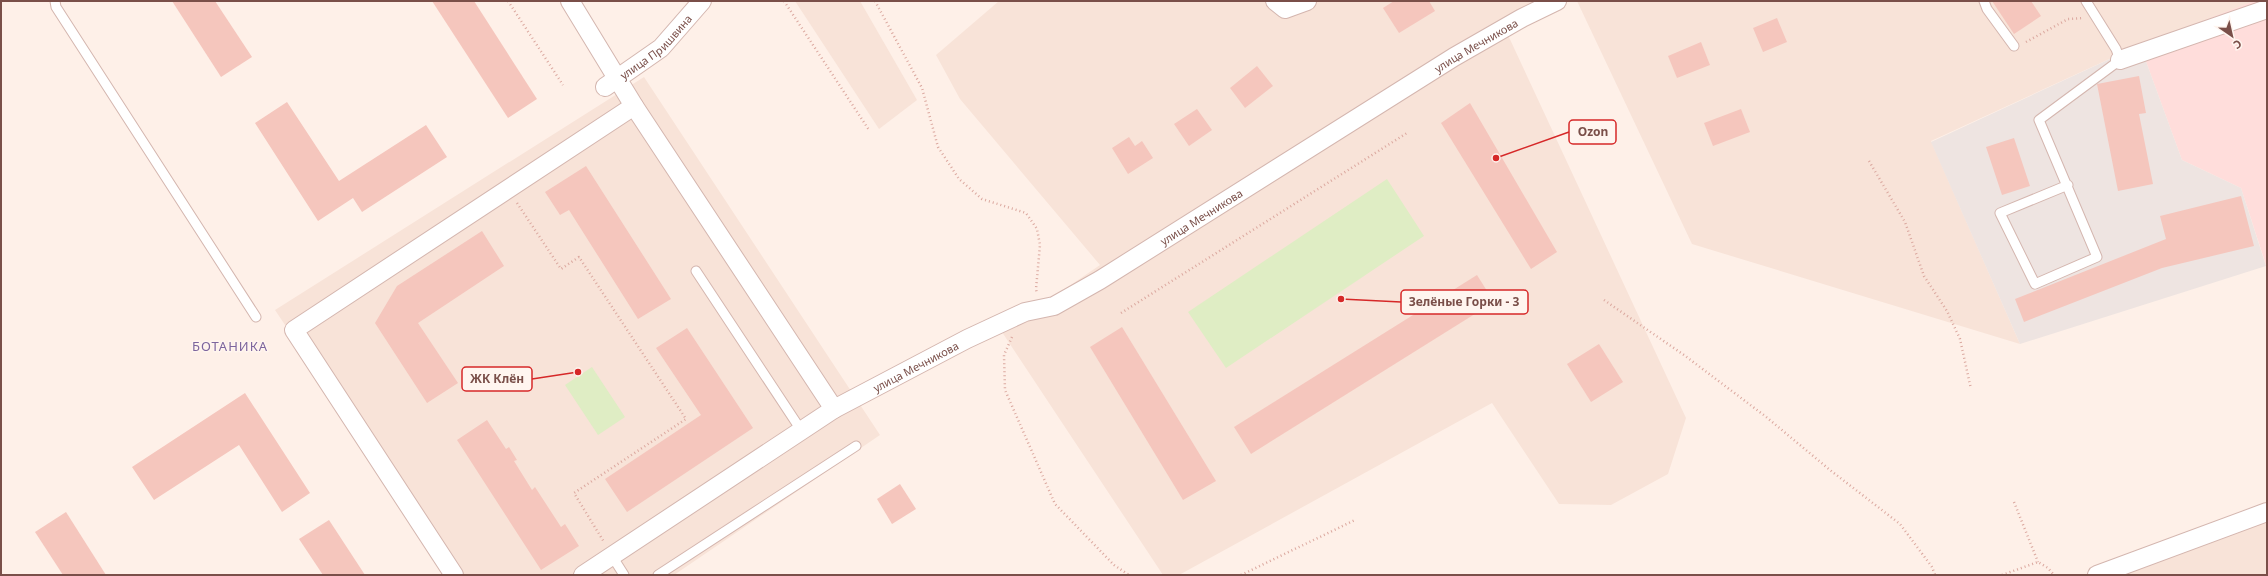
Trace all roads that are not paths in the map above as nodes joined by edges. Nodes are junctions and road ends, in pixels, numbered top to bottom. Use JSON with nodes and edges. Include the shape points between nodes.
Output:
{"nodes":[{"id":1,"x":570,"y":1,"type":"edge"},
{"id":2,"x":702,"y":1,"type":"edge"},
{"id":3,"x":1275,"y":1,"type":"edge"},
{"id":4,"x":1557,"y":1,"type":"edge"},
{"id":5,"x":1984,"y":1,"type":"edge"},
{"id":6,"x":2086,"y":1,"type":"edge"},
{"id":7,"x":54,"y":2,"type":"edge"},
{"id":8,"x":1306,"y":2,"type":"edge"},
{"id":9,"x":2267,"y":9,"type":"edge"},
{"id":10,"x":2014,"y":46,"type":"road end"},
{"id":11,"x":2120,"y":60,"type":"junction"},
{"id":12,"x":611,"y":83,"type":"junction"},
{"id":13,"x":634,"y":106,"type":"junction"},
{"id":14,"x":2068,"y":185,"type":"junction"},
{"id":15,"x":696,"y":271,"type":"dead end"},
{"id":16,"x":256,"y":317,"type":"dead end"},
{"id":17,"x":834,"y":409,"type":"junction"},
{"id":18,"x":801,"y":430,"type":"junction"},
{"id":19,"x":856,"y":446,"type":"dead end"},
{"id":20,"x":2267,"y":512,"type":"edge"},
{"id":21,"x":612,"y":556,"type":"junction"},
{"id":22,"x":662,"y":574,"type":"edge"},
{"id":23,"x":454,"y":575,"type":"edge"},
{"id":24,"x":582,"y":575,"type":"edge"},
{"id":25,"x":624,"y":575,"type":"edge"},
{"id":26,"x":2097,"y":575,"type":"edge"}],
"edges":[{"from":1,"to":12,"type":"street"},
{"from":2,"to":12,"type":"street","name":"улица Пришвина","via":[[661,48]]},
{"from":3,"to":8,"type":"street","via":[[1285,9]]},
{"from":4,"to":17,"type":"street","name":"улица Мечникова","via":[[1454,57],[1106,276],[1054,306],[1025,312],[967,339]]},
{"from":5,"to":10,"type":"lane"},
{"from":6,"to":11,"type":"lane","via":[[2116,49]]},
{"from":7,"to":16,"type":"lane"},
{"from":9,"to":11,"type":"street"},
{"from":11,"to":14,"type":"lane","via":[[2039,120]]},
{"from":12,"to":13,"type":"street"},
{"from":13,"to":17,"type":"street"},
{"from":13,"to":23,"type":"street","via":[[294,330]]},
{"from":14,"to":14,"type":"lane","via":[[2097,257],[2035,284],[2000,213]]},
{"from":15,"to":18,"type":"lane"},
{"from":17,"to":18,"type":"street","name":"улица Мечникова"},
{"from":18,"to":21,"type":"street","name":"улица Мечникова"},
{"from":19,"to":22,"type":"lane"},
{"from":20,"to":26,"type":"street"},
{"from":21,"to":24,"type":"street","name":"улица Мечникова"},
{"from":21,"to":25,"type":"lane"}]}
